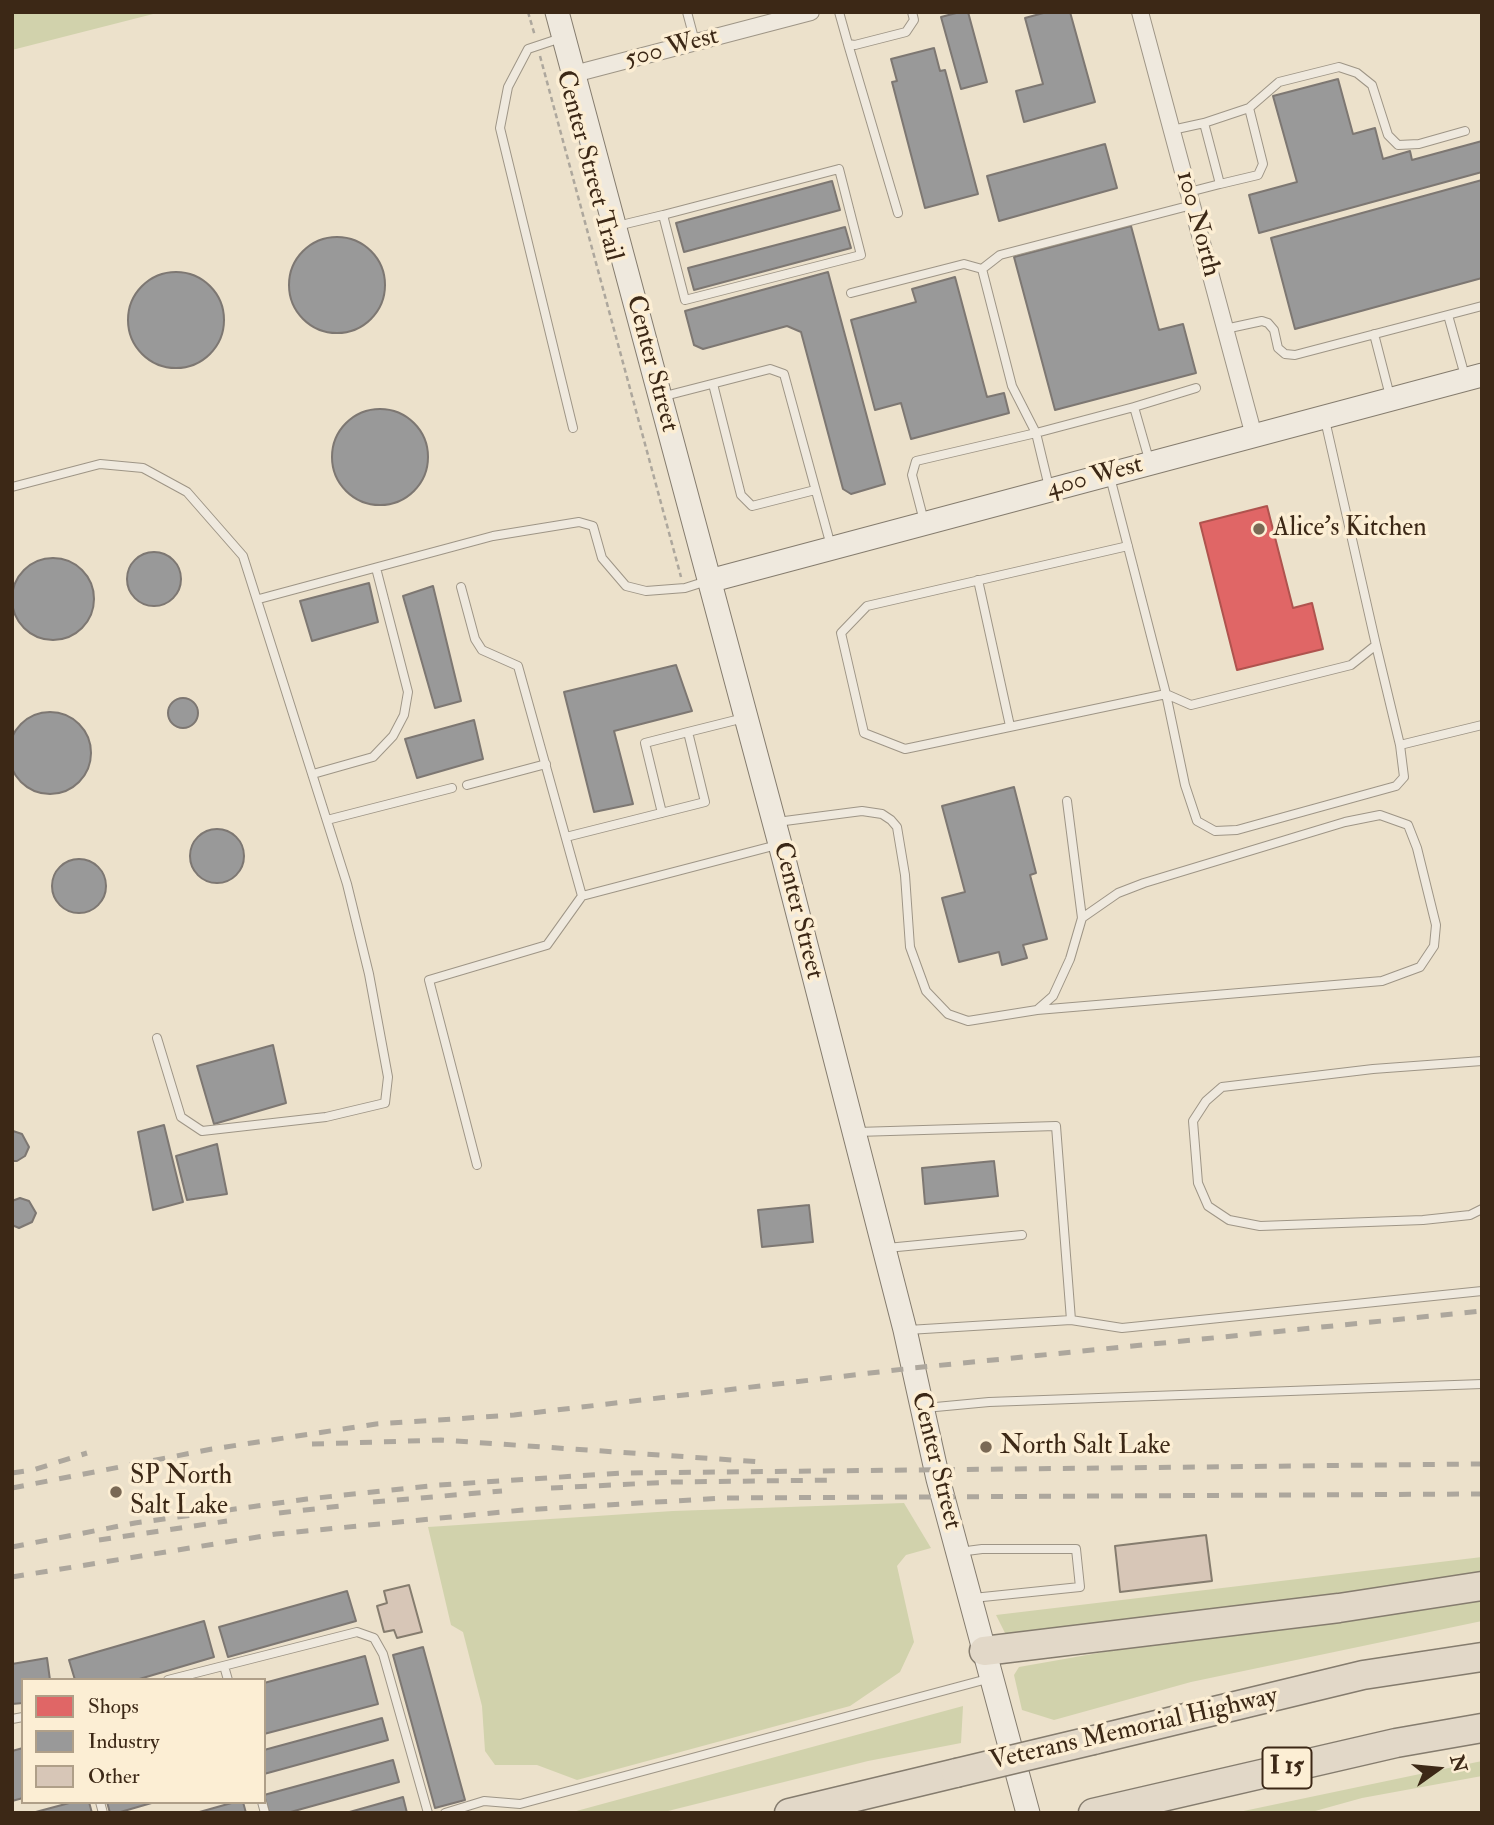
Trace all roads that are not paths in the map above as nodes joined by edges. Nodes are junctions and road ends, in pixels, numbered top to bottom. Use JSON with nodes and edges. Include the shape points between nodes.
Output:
{"nodes":[{"id":1,"x":557,"y":12,"type":"edge"},
{"id":2,"x":687,"y":12,"type":"edge"},
{"id":3,"x":811,"y":12,"type":"edge"},
{"id":4,"x":839,"y":12,"type":"edge"},
{"id":5,"x":912,"y":12,"type":"edge"},
{"id":6,"x":1140,"y":12,"type":"edge"},
{"id":7,"x":564,"y":37,"type":"junction"},
{"id":8,"x":695,"y":43,"type":"junction"},
{"id":9,"x":848,"y":44,"type":"junction"},
{"id":10,"x":574,"y":74,"type":"junction"},
{"id":11,"x":1249,"y":108,"type":"junction"},
{"id":12,"x":1204,"y":123,"type":"junction"},
{"id":13,"x":1172,"y":130,"type":"junction"},
{"id":14,"x":1465,"y":131,"type":"dead end"},
{"id":15,"x":1220,"y":184,"type":"junction"},
{"id":16,"x":1191,"y":198,"type":"junction"},
{"id":17,"x":898,"y":213,"type":"dead end"},
{"id":18,"x":663,"y":215,"type":"junction"},
{"id":19,"x":614,"y":227,"type":"junction"},
{"id":20,"x":982,"y":269,"type":"junction"},
{"id":21,"x":851,"y":293,"type":"dead end"},
{"id":22,"x":1482,"y":306,"type":"edge"},
{"id":23,"x":1448,"y":315,"type":"junction"},
{"id":24,"x":1225,"y":329,"type":"junction"},
{"id":25,"x":1374,"y":334,"type":"junction"},
{"id":26,"x":1474,"y":377,"type":"edge"},
{"id":27,"x":713,"y":384,"type":"junction"},
{"id":28,"x":1196,"y":388,"type":"dead end"},
{"id":29,"x":660,"y":397,"type":"junction"},
{"id":30,"x":1391,"y":400,"type":"junction"},
{"id":31,"x":1134,"y":407,"type":"junction"},
{"id":32,"x":1324,"y":417,"type":"junction"},
{"id":33,"x":573,"y":428,"type":"dead end"},
{"id":34,"x":1036,"y":433,"type":"junction"},
{"id":35,"x":1254,"y":436,"type":"junction"},
{"id":36,"x":1151,"y":463,"type":"junction"},
{"id":37,"x":1109,"y":474,"type":"junction"},
{"id":38,"x":12,"y":487,"type":"edge"},
{"id":39,"x":815,"y":490,"type":"junction"},
{"id":40,"x":1050,"y":490,"type":"junction"},
{"id":41,"x":925,"y":524,"type":"junction"},
{"id":42,"x":1128,"y":546,"type":"junction"},
{"id":43,"x":831,"y":548,"type":"junction"},
{"id":44,"x":376,"y":568,"type":"junction"},
{"id":45,"x":978,"y":580,"type":"junction"},
{"id":46,"x":709,"y":581,"type":"junction"},
{"id":47,"x":461,"y":587,"type":"dead end"},
{"id":48,"x":259,"y":600,"type":"junction"},
{"id":49,"x":1376,"y":645,"type":"junction"},
{"id":50,"x":1166,"y":694,"type":"junction"},
{"id":51,"x":746,"y":718,"type":"junction"},
{"id":52,"x":1482,"y":725,"type":"edge"},
{"id":53,"x":1010,"y":726,"type":"junction"},
{"id":54,"x":688,"y":733,"type":"junction"},
{"id":55,"x":1399,"y":745,"type":"junction"},
{"id":56,"x":546,"y":764,"type":"junction"},
{"id":57,"x":313,"y":775,"type":"junction"},
{"id":58,"x":467,"y":785,"type":"dead end"},
{"id":59,"x":452,"y":788,"type":"dead end"},
{"id":60,"x":1067,"y":801,"type":"dead end"},
{"id":61,"x":662,"y":813,"type":"junction"},
{"id":62,"x":327,"y":820,"type":"junction"},
{"id":63,"x":777,"y":833,"type":"junction"},
{"id":64,"x":566,"y":837,"type":"junction"},
{"id":65,"x":582,"y":896,"type":"junction"},
{"id":66,"x":1082,"y":918,"type":"junction"},
{"id":67,"x":1037,"y":1010,"type":"junction"},
{"id":68,"x":156,"y":1038,"type":"dead end"},
{"id":69,"x":1482,"y":1061,"type":"edge"},
{"id":70,"x":854,"y":1132,"type":"junction"},
{"id":71,"x":477,"y":1165,"type":"dead end"},
{"id":72,"x":1482,"y":1209,"type":"edge"},
{"id":73,"x":1022,"y":1235,"type":"dead end"},
{"id":74,"x":884,"y":1248,"type":"junction"},
{"id":75,"x":1482,"y":1291,"type":"edge"},
{"id":76,"x":1071,"y":1320,"type":"junction"},
{"id":77,"x":905,"y":1330,"type":"junction"},
{"id":78,"x":1482,"y":1384,"type":"edge"},
{"id":79,"x":922,"y":1408,"type":"junction"},
{"id":80,"x":958,"y":1553,"type":"junction"},
{"id":81,"x":1482,"y":1586,"type":"edge"},
{"id":82,"x":970,"y":1599,"type":"junction"},
{"id":83,"x":1482,"y":1657,"type":"edge"},
{"id":84,"x":988,"y":1664,"type":"junction"},
{"id":85,"x":224,"y":1666,"type":"junction"},
{"id":86,"x":176,"y":1678,"type":"edge"},
{"id":87,"x":227,"y":1678,"type":"edge"},
{"id":88,"x":1482,"y":1728,"type":"edge"},
{"id":89,"x":428,"y":1813,"type":"edge"},
{"id":90,"x":445,"y":1813,"type":"edge"},
{"id":91,"x":789,"y":1813,"type":"edge"},
{"id":92,"x":1028,"y":1813,"type":"edge"},
{"id":93,"x":1093,"y":1813,"type":"edge"}],
"edges":[{"from":1,"to":7,"type":"main road","name":"Center Street"},
{"from":2,"to":8,"type":"lane"},
{"from":3,"to":8,"type":"street","name":"500 West"},
{"from":4,"to":9,"type":"lane"},
{"from":5,"to":9,"type":"lane","via":[[915,20],[906,32]]},
{"from":6,"to":13,"type":"street","name":"100 North"},
{"from":7,"to":10,"type":"main road","name":"Center Street"},
{"from":7,"to":33,"type":"lane","via":[[528,49],[508,86],[500,128]]},
{"from":8,"to":10,"type":"street","name":"500 West"},
{"from":9,"to":17,"type":"lane"},
{"from":10,"to":19,"type":"main road","name":"Center Street"},
{"from":11,"to":12,"type":"lane"},
{"from":11,"to":14,"type":"lane","via":[[1279,82],[1339,67],[1372,85],[1388,135],[1398,145]]},
{"from":11,"to":15,"type":"lane","via":[[1263,164],[1258,175]]},
{"from":12,"to":13,"type":"lane"},
{"from":12,"to":15,"type":"lane"},
{"from":13,"to":16,"type":"street","name":"100 North"},
{"from":15,"to":16,"type":"lane"},
{"from":16,"to":20,"type":"lane","via":[[1000,255]]},
{"from":16,"to":24,"type":"street","name":"100 North"},
{"from":18,"to":18,"type":"lane","via":[[685,300],[861,255],[839,170]]},
{"from":18,"to":19,"type":"lane"},
{"from":19,"to":29,"type":"main road","name":"Center Street"},
{"from":20,"to":21,"type":"lane","via":[[964,264]]},
{"from":20,"to":34,"type":"lane","via":[[1012,386]]},
{"from":22,"to":23,"type":"lane"},
{"from":23,"to":25,"type":"lane"},
{"from":23,"to":26,"type":"lane"},
{"from":24,"to":25,"type":"lane","via":[[1268,323],[1278,348],[1295,355]]},
{"from":24,"to":35,"type":"street","name":"100 North"},
{"from":25,"to":30,"type":"lane"},
{"from":26,"to":30,"type":"main road","name":"400 West"},
{"from":27,"to":29,"type":"lane"},
{"from":27,"to":39,"type":"lane","via":[[770,369],[784,374]]},
{"from":27,"to":39,"type":"lane","via":[[741,495],[752,506]]},
{"from":28,"to":31,"type":"lane"},
{"from":29,"to":46,"type":"main road","name":"Center Street"},
{"from":30,"to":32,"type":"main road","name":"400 West"},
{"from":31,"to":34,"type":"lane"},
{"from":31,"to":36,"type":"lane"},
{"from":32,"to":35,"type":"main road","name":"400 West"},
{"from":32,"to":49,"type":"lane"},
{"from":34,"to":40,"type":"lane"},
{"from":34,"to":41,"type":"lane","via":[[916,461],[912,475]]},
{"from":35,"to":36,"type":"main road","name":"400 West"},
{"from":36,"to":37,"type":"main road","name":"400 West"},
{"from":37,"to":40,"type":"main road","name":"400 West"},
{"from":37,"to":42,"type":"lane"},
{"from":38,"to":48,"type":"lane","via":[[100,464],[143,468],[187,492],[243,556]]},
{"from":39,"to":43,"type":"lane"},
{"from":40,"to":41,"type":"main road","name":"400 West"},
{"from":41,"to":43,"type":"main road","name":"400 West"},
{"from":42,"to":45,"type":"lane"},
{"from":42,"to":50,"type":"lane"},
{"from":43,"to":46,"type":"main road","name":"400 West"},
{"from":44,"to":46,"type":"lane","via":[[541,526],[579,522],[593,526],[602,558],[626,586],[646,592]]},
{"from":44,"to":48,"type":"lane"},
{"from":44,"to":57,"type":"lane","via":[[408,692],[404,715],[393,736],[373,757]]},
{"from":45,"to":53,"type":"lane"},
{"from":45,"to":53,"type":"lane","via":[[867,606],[841,633],[864,733],[905,748]]},
{"from":46,"to":51,"type":"main road","name":"Center Street"},
{"from":47,"to":56,"type":"lane","via":[[482,650],[518,666]]},
{"from":48,"to":57,"type":"lane"},
{"from":49,"to":50,"type":"lane","via":[[1351,665],[1191,705]]},
{"from":49,"to":55,"type":"lane"},
{"from":50,"to":53,"type":"lane"},
{"from":50,"to":55,"type":"lane","via":[[1197,821],[1215,831],[1237,830],[1396,786],[1404,777]]},
{"from":51,"to":54,"type":"lane"},
{"from":51,"to":63,"type":"main road","name":"Center Street"},
{"from":52,"to":55,"type":"lane"},
{"from":54,"to":61,"type":"lane","via":[[705,802]]},
{"from":54,"to":61,"type":"lane","via":[[645,743]]},
{"from":56,"to":58,"type":"lane"},
{"from":56,"to":64,"type":"lane"},
{"from":57,"to":62,"type":"lane"},
{"from":59,"to":62,"type":"lane"},
{"from":60,"to":66,"type":"lane"},
{"from":61,"to":64,"type":"lane"},
{"from":62,"to":68,"type":"lane","via":[[369,974],[388,1077],[385,1103],[326,1118],[202,1131],[181,1117]]},
{"from":63,"to":65,"type":"lane"},
{"from":63,"to":67,"type":"lane","via":[[862,811],[883,814],[897,827],[910,947],[926,991],[948,1014],[968,1021]]},
{"from":63,"to":70,"type":"main road","name":"Center Street"},
{"from":64,"to":65,"type":"lane"},
{"from":65,"to":71,"type":"lane","via":[[547,945],[429,980]]},
{"from":66,"to":67,"type":"lane","via":[[1053,996]]},
{"from":66,"to":67,"type":"lane","via":[[1118,893],[1144,883],[1380,815],[1408,825],[1436,925],[1434,946],[1420,967],[1382,981]]},
{"from":69,"to":72,"type":"lane","via":[[1222,1087],[1193,1121],[1198,1183],[1208,1206],[1229,1220],[1260,1226],[1423,1220],[1470,1215]]},
{"from":70,"to":74,"type":"main road","name":"Center Street"},
{"from":70,"to":76,"type":"lane","via":[[1056,1126]]},
{"from":73,"to":74,"type":"lane"},
{"from":74,"to":77,"type":"main road","name":"Center Street"},
{"from":75,"to":76,"type":"lane","via":[[1122,1328]]},
{"from":76,"to":77,"type":"lane"},
{"from":77,"to":79,"type":"main road","name":"Center Street"},
{"from":78,"to":79,"type":"lane"},
{"from":79,"to":80,"type":"main road","name":"Center Street"},
{"from":80,"to":82,"type":"main road","name":"Center Street"},
{"from":80,"to":82,"type":"lane","via":[[1076,1549],[1080,1587]]},
{"from":81,"to":84,"type":"highway"},
{"from":82,"to":84,"type":"main road","name":"Center Street"},
{"from":83,"to":91,"type":"highway","name":"Veterans Memorial Highway","bridge":true,"via":[[1363,1675]]},
{"from":84,"to":90,"type":"lane","via":[[520,1804],[484,1801]]},
{"from":84,"to":92,"type":"main road","name":"Center Street"},
{"from":85,"to":86,"type":"lane"},
{"from":85,"to":87,"type":"lane"},
{"from":85,"to":89,"type":"lane","via":[[357,1632],[374,1638],[383,1654]]},
{"from":88,"to":93,"type":"highway","number":"I 15"}]}
